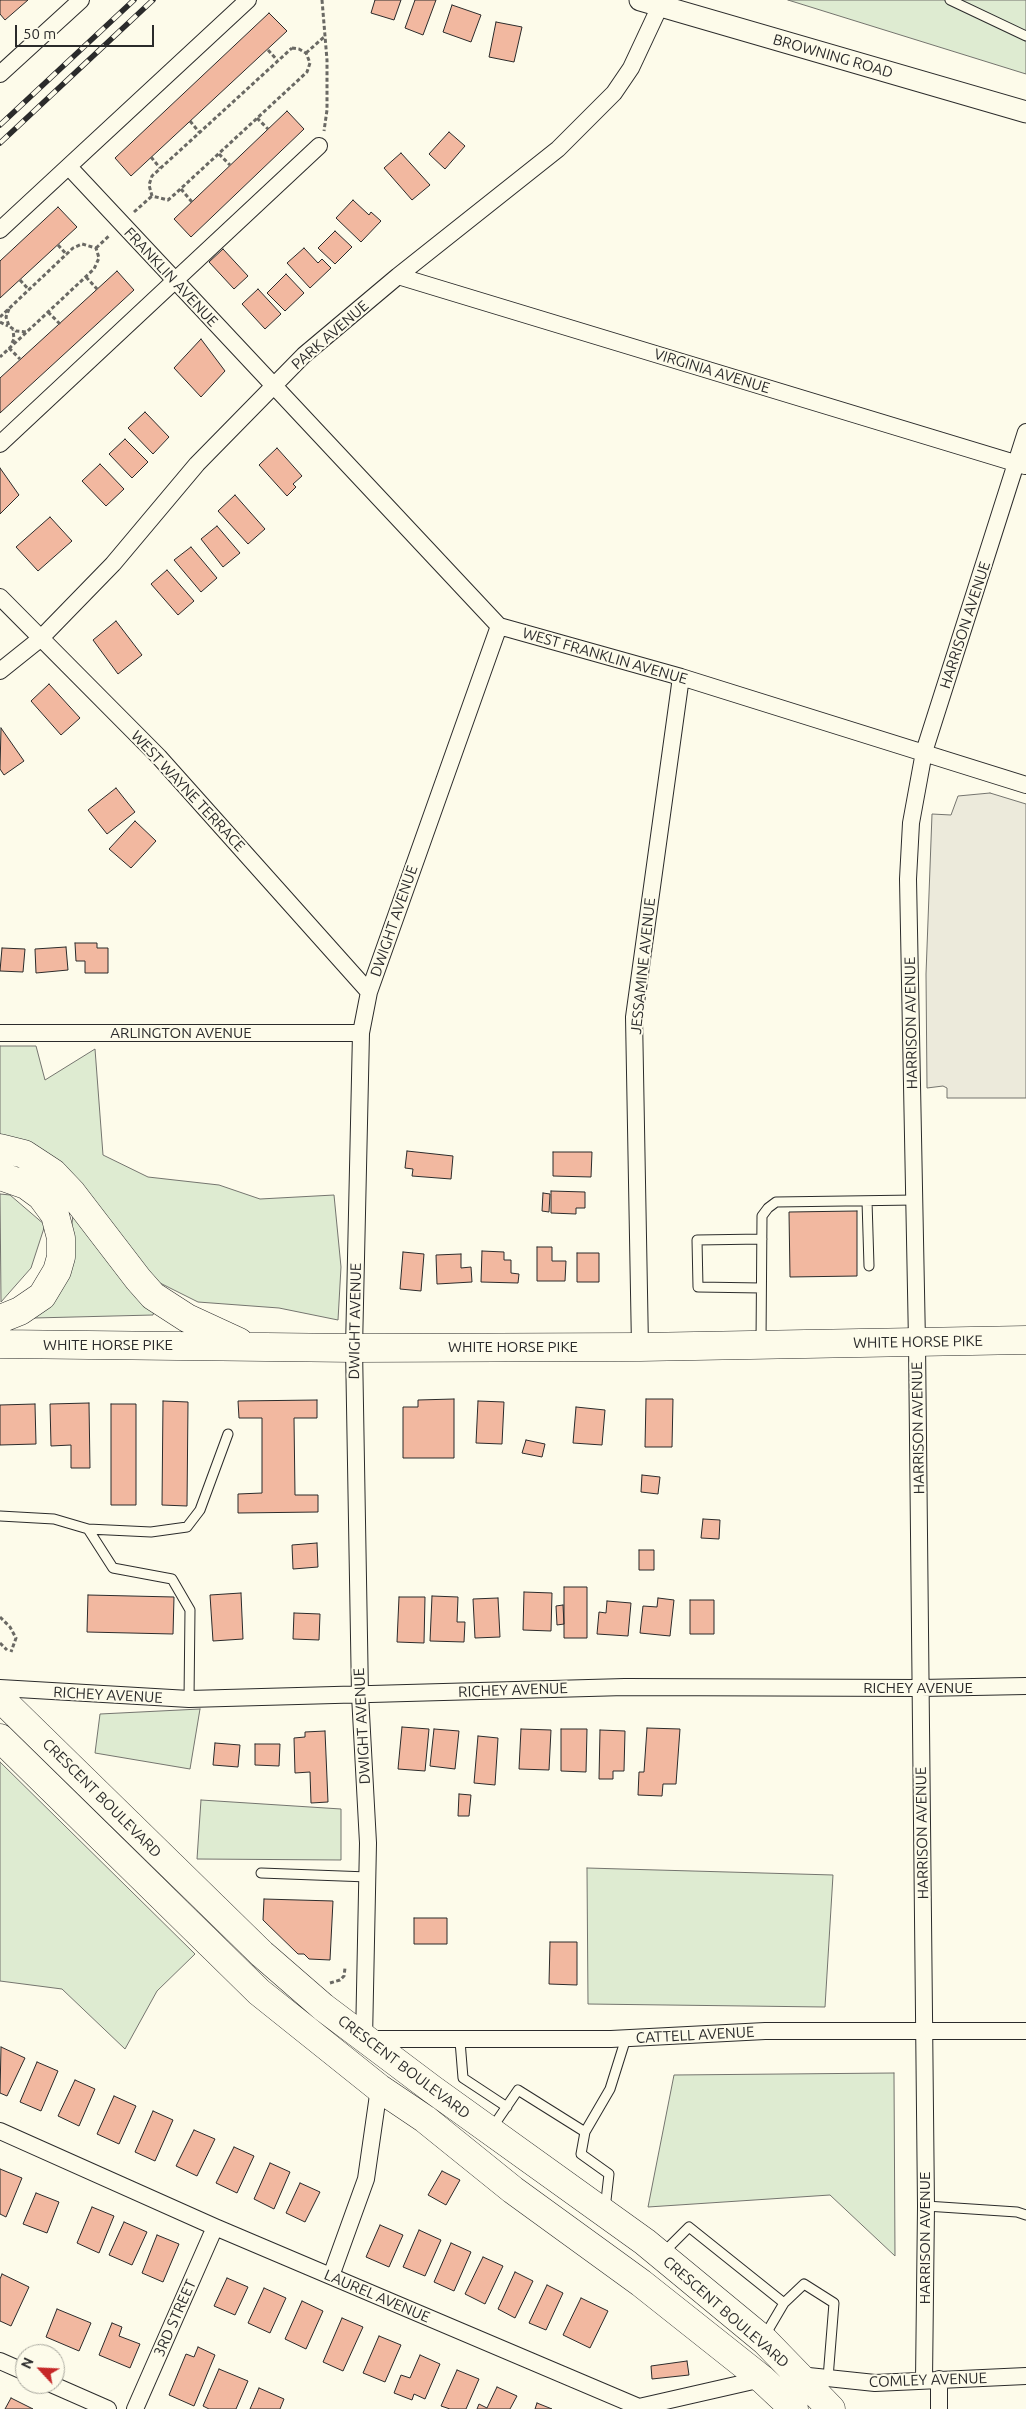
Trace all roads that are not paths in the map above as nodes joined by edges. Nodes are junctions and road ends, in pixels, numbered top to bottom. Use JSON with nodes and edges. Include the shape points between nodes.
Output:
{"nodes":[{"id":1,"x":81,"y":0,"type":"edge"},
{"id":2,"x":248,"y":0,"type":"edge"},
{"id":3,"x":640,"y":0,"type":"edge"},
{"id":4,"x":950,"y":0,"type":"edge"},
{"id":5,"x":660,"y":6,"type":"junction"},
{"id":6,"x":1026,"y":36,"type":"edge"},
{"id":7,"x":0,"y":74,"type":"edge"},
{"id":8,"x":1026,"y":112,"type":"edge"},
{"id":9,"x":319,"y":146,"type":"road end"},
{"id":10,"x":69,"y":167,"type":"junction"},
{"id":11,"x":0,"y":230,"type":"edge"},
{"id":12,"x":398,"y":276,"type":"junction"},
{"id":13,"x":175,"y":281,"type":"junction"},
{"id":14,"x":273,"y":386,"type":"junction"},
{"id":15,"x":1026,"y":432,"type":"edge"},
{"id":16,"x":0,"y":444,"type":"edge"},
{"id":17,"x":1021,"y":464,"type":"edge"},
{"id":18,"x":0,"y":597,"type":"edge"},
{"id":19,"x":499,"y":626,"type":"junction"},
{"id":20,"x":40,"y":639,"type":"junction"},
{"id":21,"x":0,"y":671,"type":"edge"},
{"id":22,"x":681,"y":677,"type":"junction"},
{"id":23,"x":924,"y":752,"type":"junction"},
{"id":24,"x":1026,"y":785,"type":"edge"},
{"id":25,"x":369,"y":992,"type":"junction"},
{"id":26,"x":0,"y":1033,"type":"edge"},
{"id":27,"x":361,"y":1033,"type":"junction"},
{"id":28,"x":0,"y":1148,"type":"edge"},
{"id":29,"x":0,"y":1176,"type":"edge"},
{"id":30,"x":914,"y":1200,"type":"junction"},
{"id":31,"x":867,"y":1201,"type":"junction"},
{"id":32,"x":762,"y":1239,"type":"junction"},
{"id":33,"x":869,"y":1266,"type":"dead end"},
{"id":34,"x":761,"y":1288,"type":"junction"},
{"id":35,"x":0,"y":1319,"type":"edge"},
{"id":36,"x":1026,"y":1340,"type":"edge"},
{"id":37,"x":917,"y":1342,"type":"junction"},
{"id":38,"x":0,"y":1344,"type":"edge"},
{"id":39,"x":761,"y":1345,"type":"junction"},
{"id":40,"x":247,"y":1346,"type":"junction"},
{"id":41,"x":640,"y":1347,"type":"junction"},
{"id":42,"x":354,"y":1348,"type":"junction"},
{"id":43,"x":228,"y":1434,"type":"dead end"},
{"id":44,"x":0,"y":1516,"type":"edge"},
{"id":45,"x":88,"y":1529,"type":"junction"},
{"id":46,"x":1026,"y":1686,"type":"edge"},
{"id":47,"x":0,"y":1688,"type":"edge"},
{"id":48,"x":921,"y":1688,"type":"junction"},
{"id":49,"x":360,"y":1695,"type":"junction"},
{"id":50,"x":0,"y":1698,"type":"edge"},
{"id":51,"x":189,"y":1699,"type":"junction"},
{"id":52,"x":0,"y":1738,"type":"edge"},
{"id":53,"x":261,"y":1873,"type":"dead end"},
{"id":54,"x":368,"y":1877,"type":"junction"},
{"id":55,"x":924,"y":2030,"type":"junction"},
{"id":56,"x":1026,"y":2031,"type":"edge"},
{"id":57,"x":626,"y":2038,"type":"junction"},
{"id":58,"x":364,"y":2039,"type":"junction"},
{"id":59,"x":460,"y":2041,"type":"junction"},
{"id":60,"x":379,"y":2088,"type":"junction"},
{"id":61,"x":507,"y":2107,"type":"junction"},
{"id":62,"x":490,"y":2131,"type":"junction"},
{"id":63,"x":0,"y":2132,"type":"edge"},
{"id":64,"x":585,"y":2132,"type":"junction"},
{"id":65,"x":926,"y":2206,"type":"junction"},
{"id":66,"x":604,"y":2213,"type":"junction"},
{"id":67,"x":1026,"y":2215,"type":"edge"},
{"id":68,"x":215,"y":2227,"type":"junction"},
{"id":69,"x":661,"y":2255,"type":"junction"},
{"id":70,"x":331,"y":2276,"type":"junction"},
{"id":71,"x":784,"y":2303,"type":"junction"},
{"id":72,"x":763,"y":2339,"type":"junction"},
{"id":73,"x":0,"y":2362,"type":"edge"},
{"id":74,"x":15,"y":2368,"type":"edge"},
{"id":75,"x":799,"y":2375,"type":"junction"},
{"id":76,"x":1026,"y":2376,"type":"edge"},
{"id":77,"x":828,"y":2378,"type":"junction"},
{"id":78,"x":762,"y":2379,"type":"junction"},
{"id":79,"x":931,"y":2380,"type":"junction"},
{"id":80,"x":65,"y":2390,"type":"edge"},
{"id":81,"x":638,"y":2408,"type":"edge"},
{"id":82,"x":108,"y":2409,"type":"edge"},
{"id":83,"x":134,"y":2409,"type":"edge"},
{"id":84,"x":794,"y":2409,"type":"edge"},
{"id":85,"x":831,"y":2409,"type":"edge"},
{"id":86,"x":939,"y":2409,"type":"edge"}],
"edges":[{"from":1,"to":7,"type":"street"},
{"from":2,"to":10,"type":"street"},
{"from":3,"to":5,"type":"street","name":"BROWNING ROAD"},
{"from":4,"to":6,"type":"lane"},
{"from":5,"to":8,"type":"street","name":"BROWNING ROAD"},
{"from":5,"to":12,"type":"street","name":"PARK AVENUE","via":[[631,68],[614,94],[558,149]]},
{"from":9,"to":13,"type":"street"},
{"from":10,"to":11,"type":"street"},
{"from":10,"to":13,"type":"street","name":"FRANKLIN AVENUE"},
{"from":12,"to":14,"type":"street","name":"PARK AVENUE","via":[[304,355]]},
{"from":12,"to":17,"type":"street","name":"VIRGINIA AVENUE"},
{"from":13,"to":14,"type":"street","name":"FRANKLIN AVENUE"},
{"from":13,"to":16,"type":"street"},
{"from":14,"to":19,"type":"street"},
{"from":14,"to":20,"type":"street","name":"PARK AVENUE","via":[[197,464],[113,564]]},
{"from":15,"to":17,"type":"street","name":"HARRISON AVENUE"},
{"from":17,"to":23,"type":"street","name":"HARRISON AVENUE"},
{"from":18,"to":20,"type":"street","name":"WEST WAYNE TERRACE"},
{"from":19,"to":22,"type":"street","name":"WEST FRANKLIN AVENUE"},
{"from":19,"to":25,"type":"street","name":"DWIGHT AVENUE"},
{"from":20,"to":21,"type":"street","name":"PARK AVENUE"},
{"from":20,"to":25,"type":"street","name":"WEST WAYNE TERRACE","via":[[160,757]]},
{"from":22,"to":23,"type":"street","name":"WEST FRANKLIN AVENUE"},
{"from":22,"to":41,"type":"street","name":"JESSAMINE AVENUE","via":[[634,1017]]},
{"from":23,"to":24,"type":"street","name":"WEST FRANKLIN AVENUE"},
{"from":23,"to":30,"type":"street","name":"HARRISON AVENUE","via":[[911,823],[908,879]]},
{"from":25,"to":27,"type":"street","name":"DWIGHT AVENUE"},
{"from":26,"to":27,"type":"street","name":"ARLINGTON AVENUE"},
{"from":27,"to":42,"type":"street","name":"DWIGHT AVENUE"},
{"from":28,"to":40,"type":"highway","via":[[24,1154],[53,1173],[153,1296],[187,1318]]},
{"from":29,"to":35,"type":"highway","via":[[26,1185],[41,1196],[55,1215],[61,1238],[57,1271],[42,1296],[20,1311]]},
{"from":30,"to":31,"type":"lane"},
{"from":30,"to":37,"type":"street","name":"HARRISON AVENUE"},
{"from":31,"to":32,"type":"lane","via":[[776,1202],[762,1216]]},
{"from":31,"to":33,"type":"lane"},
{"from":32,"to":34,"type":"lane"},
{"from":32,"to":34,"type":"lane","via":[[697,1240],[698,1286]]},
{"from":34,"to":39,"type":"lane"},
{"from":36,"to":37,"type":"highway","name":"WHITE HORSE PIKE"},
{"from":37,"to":39,"type":"highway","name":"WHITE HORSE PIKE"},
{"from":37,"to":48,"type":"street","name":"HARRISON AVENUE"},
{"from":38,"to":40,"type":"highway","name":"WHITE HORSE PIKE"},
{"from":39,"to":41,"type":"highway","name":"WHITE HORSE PIKE"},
{"from":40,"to":42,"type":"highway","name":"WHITE HORSE PIKE"},
{"from":41,"to":42,"type":"highway","name":"WHITE HORSE PIKE"},
{"from":42,"to":49,"type":"street","name":"DWIGHT AVENUE"},
{"from":43,"to":45,"type":"lane","via":[[200,1510],[187,1527],[151,1532]]},
{"from":44,"to":45,"type":"lane","via":[[54,1519]]},
{"from":45,"to":51,"type":"lane","via":[[113,1568],[172,1579],[190,1610]]},
{"from":46,"to":48,"type":"street","name":"RICHEY AVENUE"},
{"from":47,"to":51,"type":"street","name":"RICHEY AVENUE"},
{"from":48,"to":49,"type":"street","name":"RICHEY AVENUE","via":[[625,1687]]},
{"from":48,"to":55,"type":"street","name":"HARRISON AVENUE"},
{"from":49,"to":51,"type":"street","name":"RICHEY AVENUE"},
{"from":49,"to":54,"type":"street","name":"DWIGHT AVENUE"},
{"from":50,"to":58,"type":"highway","name":"CRESCENT BOULEVARD","via":[[262,1954]]},
{"from":52,"to":60,"type":"highway","name":"CRESCENT BOULEVARD","via":[[258,1992]]},
{"from":53,"to":54,"type":"lane"},
{"from":54,"to":58,"type":"street","name":"DWIGHT AVENUE"},
{"from":55,"to":56,"type":"street","name":"CATTELL AVENUE"},
{"from":55,"to":57,"type":"street","name":"CATTELL AVENUE","via":[[765,2030]]},
{"from":55,"to":65,"type":"street","name":"HARRISON AVENUE"},
{"from":57,"to":59,"type":"street","name":"CATTELL AVENUE"},
{"from":57,"to":64,"type":"lane","via":[[610,2089]]},
{"from":58,"to":59,"type":"street","name":"CATTELL AVENUE"},
{"from":58,"to":62,"type":"highway","name":"CRESCENT BOULEVARD"},
{"from":59,"to":61,"type":"lane","via":[[463,2078]]},
{"from":60,"to":70,"type":"street","via":[[366,2179]]},
{"from":60,"to":78,"type":"highway","name":"CRESCENT BOULEVARD","via":[[425,2119],[513,2190],[641,2283]]},
{"from":61,"to":62,"type":"lane"},
{"from":61,"to":64,"type":"lane","via":[[518,2090]]},
{"from":62,"to":66,"type":"highway","name":"CRESCENT BOULEVARD"},
{"from":63,"to":68,"type":"street","name":"LAUREL AVENUE"},
{"from":64,"to":66,"type":"lane","via":[[581,2154],[609,2174]]},
{"from":65,"to":67,"type":"lane"},
{"from":65,"to":79,"type":"street","name":"HARRISON AVENUE"},
{"from":66,"to":69,"type":"highway","name":"CRESCENT BOULEVARD"},
{"from":68,"to":70,"type":"street","name":"LAUREL AVENUE"},
{"from":68,"to":83,"type":"street","name":"3RD STREET"},
{"from":69,"to":71,"type":"lane","via":[[689,2227]]},
{"from":69,"to":72,"type":"highway","name":"CRESCENT BOULEVARD"},
{"from":70,"to":81,"type":"street","name":"LAUREL AVENUE"},
{"from":71,"to":72,"type":"lane"},
{"from":71,"to":77,"type":"lane","via":[[804,2284],[834,2303]]},
{"from":72,"to":75,"type":"highway","name":"CRESCENT BOULEVARD"},
{"from":73,"to":74,"type":"street"},
{"from":75,"to":77,"type":"street","name":"COMLEY AVENUE"},
{"from":75,"to":85,"type":"highway","name":"CRESCENT BOULEVARD"},
{"from":76,"to":79,"type":"street","name":"COMLEY AVENUE"},
{"from":77,"to":79,"type":"street","name":"COMLEY AVENUE","via":[[875,2383]]},
{"from":78,"to":81,"type":"street","name":"LAUREL AVENUE"},
{"from":78,"to":84,"type":"highway","name":"CRESCENT BOULEVARD"},
{"from":79,"to":86,"type":"street","name":"HARRISON AVENUE"},
{"from":80,"to":82,"type":"street"}]}
